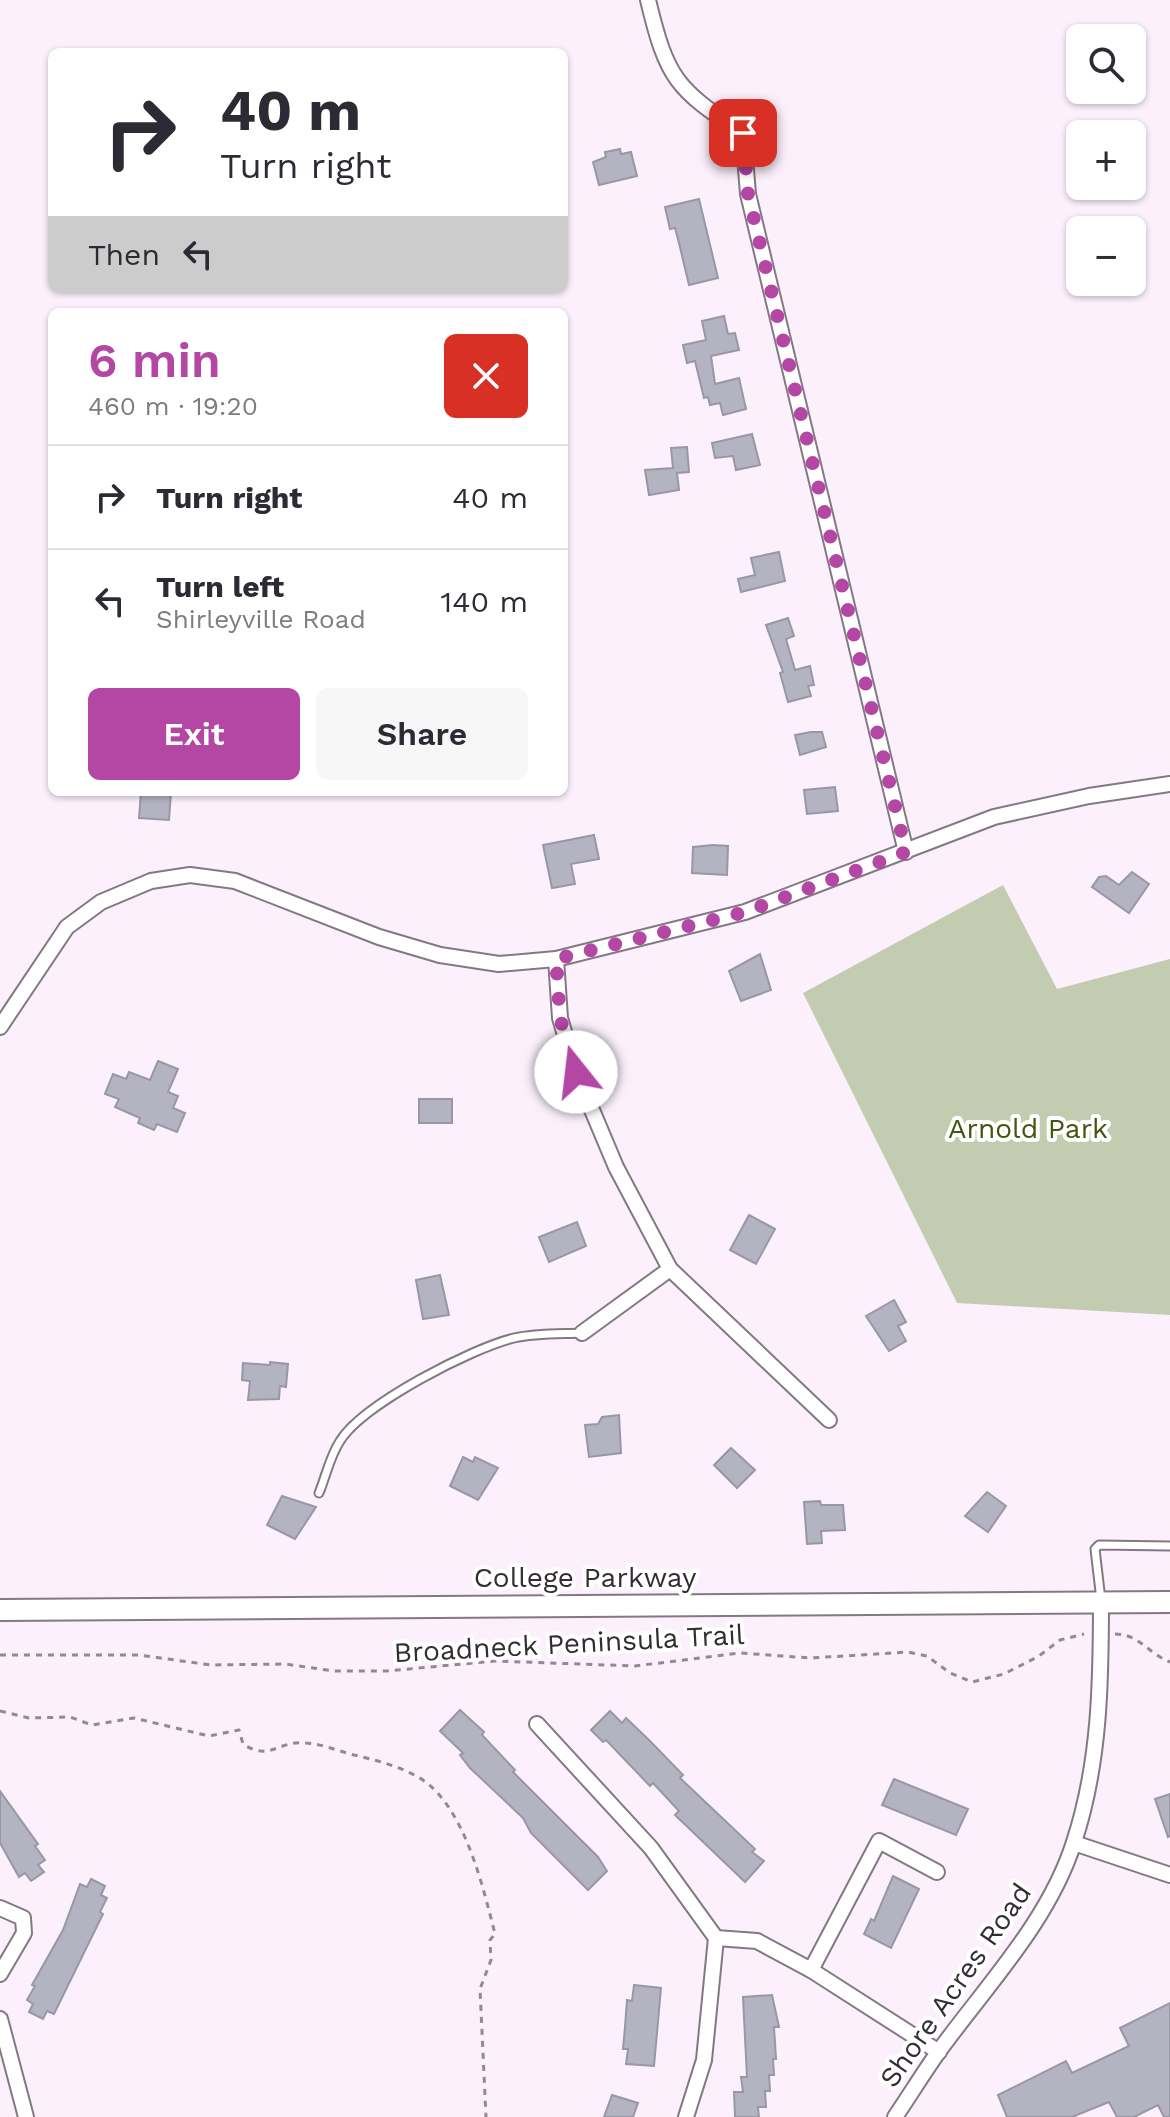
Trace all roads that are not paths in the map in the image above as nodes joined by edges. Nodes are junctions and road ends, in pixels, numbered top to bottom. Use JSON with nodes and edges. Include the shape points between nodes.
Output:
{"nodes":[{"id":1,"x":648,"y":0,"type":"edge"},
{"id":2,"x":1170,"y":784,"type":"edge"},
{"id":3,"x":906,"y":852,"type":"junction"},
{"id":4,"x":556,"y":959,"type":"junction"},
{"id":5,"x":0,"y":1027,"type":"edge"},
{"id":6,"x":670,"y":1269,"type":"junction"},
{"id":7,"x":582,"y":1333,"type":"joint"},
{"id":8,"x":829,"y":1420,"type":"dead end"},
{"id":9,"x":319,"y":1493,"type":"dead end"},
{"id":10,"x":1170,"y":1546,"type":"edge"},
{"id":11,"x":1101,"y":1600,"type":"junction"},
{"id":12,"x":1170,"y":1602,"type":"edge"},
{"id":13,"x":0,"y":1610,"type":"edge"},
{"id":14,"x":537,"y":1724,"type":"dead end"},
{"id":15,"x":1074,"y":1843,"type":"junction"},
{"id":16,"x":937,"y":1872,"type":"dead end"},
{"id":17,"x":1170,"y":1875,"type":"edge"},
{"id":18,"x":0,"y":1908,"type":"edge"},
{"id":19,"x":716,"y":1938,"type":"junction"},
{"id":20,"x":811,"y":1970,"type":"junction"},
{"id":21,"x":0,"y":1974,"type":"edge"},
{"id":22,"x":0,"y":2019,"type":"edge"},
{"id":23,"x":939,"y":2052,"type":"junction"},
{"id":24,"x":7,"y":2072,"type":"edge"},
{"id":25,"x":26,"y":2117,"type":"edge"},
{"id":26,"x":686,"y":2117,"type":"edge"},
{"id":27,"x":895,"y":2117,"type":"edge"}],
"edges":[{"from":1,"to":3,"type":"street","via":[[674,80],[743,133],[748,194]]},
{"from":2,"to":3,"type":"street","via":[[994,817]]},
{"from":3,"to":4,"type":"street","via":[[745,912]]},
{"from":4,"to":5,"type":"street","via":[[499,964],[440,955],[235,881],[190,875],[151,881],[101,902],[67,927]]},
{"from":4,"to":6,"type":"street","via":[[560,1018],[576,1072],[616,1167]]},
{"from":6,"to":7,"type":"street"},
{"from":6,"to":8,"type":"street"},
{"from":7,"to":9,"type":"lane","via":[[517,1337],[474,1350],[379,1405],[339,1442]]},
{"from":10,"to":11,"type":"lane","via":[[1099,1545],[1095,1549]]},
{"from":11,"to":12,"type":"main road","name":"College Parkway"},
{"from":11,"to":13,"type":"main road","name":"College Parkway"},
{"from":11,"to":15,"type":"street","name":"Shore Acres Road","via":[[1101,1692],[1092,1768]]},
{"from":14,"to":19,"type":"street","via":[[651,1848]]},
{"from":15,"to":17,"type":"street"},
{"from":15,"to":23,"type":"street","name":"Shore Acres Road","via":[[1049,1897],[1002,1971]]},
{"from":16,"to":20,"type":"street","via":[[879,1841]]},
{"from":18,"to":21,"type":"street","via":[[23,1918],[24,1933]]},
{"from":19,"to":20,"type":"street","via":[[757,1941]]},
{"from":19,"to":26,"type":"street","via":[[704,2060]]},
{"from":20,"to":23,"type":"street"},
{"from":22,"to":24,"type":"street"},
{"from":23,"to":27,"type":"street","name":"Shore Acres Road"},
{"from":24,"to":25,"type":"street"}]}
